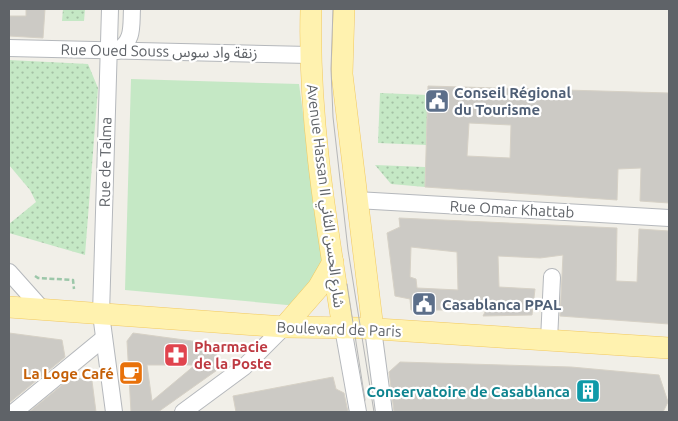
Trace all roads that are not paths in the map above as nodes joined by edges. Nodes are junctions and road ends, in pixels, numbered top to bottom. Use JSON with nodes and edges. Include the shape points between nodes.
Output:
{"nodes":[{"id":1,"x":110,"y":9,"type":"edge"},
{"id":2,"x":132,"y":9,"type":"edge"},
{"id":3,"x":310,"y":9,"type":"edge"},
{"id":4,"x":344,"y":9,"type":"edge"},
{"id":5,"x":9,"y":48,"type":"edge"},
{"id":6,"x":112,"y":51,"type":"junction"},
{"id":7,"x":309,"y":55,"type":"junction"},
{"id":8,"x":356,"y":200,"type":"junction"},
{"id":9,"x":669,"y":218,"type":"edge"},
{"id":10,"x":333,"y":262,"type":"junction"},
{"id":11,"x":9,"y":272,"type":"edge"},
{"id":12,"x":552,"y":277,"type":"dead end"},
{"id":13,"x":9,"y":306,"type":"edge"},
{"id":14,"x":42,"y":309,"type":"junction"},
{"id":15,"x":102,"y":314,"type":"junction"},
{"id":16,"x":284,"y":327,"type":"junction"},
{"id":17,"x":343,"y":328,"type":"junction"},
{"id":18,"x":373,"y":329,"type":"junction"},
{"id":19,"x":104,"y":338,"type":"junction"},
{"id":20,"x":549,"y":340,"type":"junction"},
{"id":21,"x":669,"y":348,"type":"edge"},
{"id":22,"x":14,"y":412,"type":"edge"},
{"id":23,"x":114,"y":412,"type":"edge"},
{"id":24,"x":183,"y":412,"type":"edge"},
{"id":25,"x":358,"y":412,"type":"edge"},
{"id":26,"x":384,"y":412,"type":"edge"}],
"edges":[{"from":1,"to":6,"type":"street","name":"Rue de Talma"},
{"from":2,"to":6,"type":"street","via":[[130,38],[125,46]]},
{"from":3,"to":7,"type":"main road","name":"Avenue Hassan II شارع الحسن الثاني"},
{"from":4,"to":8,"type":"main road","name":"Avenue Hassan II شارع الحسن الثاني","via":[[342,74]]},
{"from":5,"to":6,"type":"street","name":"Rue Oued Souss زنقة واد سوس"},
{"from":6,"to":7,"type":"street","name":"Rue Oued Souss زنقة واد سوس"},
{"from":6,"to":15,"type":"street","name":"Rue de Talma"},
{"from":7,"to":10,"type":"main road","name":"Avenue Hassan II شارع الحسن الثاني","via":[[313,123]]},
{"from":8,"to":9,"type":"street","name":"Rue Omar Khattab"},
{"from":8,"to":18,"type":"main road","name":"Avenue Hassan II شارع الحسن الثاني"},
{"from":10,"to":16,"type":"main road","via":[[318,288]]},
{"from":10,"to":17,"type":"main road","name":"Avenue Hassan II شارع الحسن الثاني"},
{"from":11,"to":14,"type":"street"},
{"from":12,"to":20,"type":"street"},
{"from":13,"to":14,"type":"main road","name":"Boulevard de Paris"},
{"from":14,"to":15,"type":"main road","name":"Boulevard de Paris"},
{"from":15,"to":16,"type":"main road","name":"Boulevard de Paris"},
{"from":15,"to":19,"type":"street","name":"Rue de Talma"},
{"from":16,"to":17,"type":"main road","name":"Boulevard de Paris"},
{"from":16,"to":24,"type":"street","via":[[244,367]]},
{"from":17,"to":18,"type":"main road","name":"Boulevard de Paris"},
{"from":17,"to":25,"type":"street","name":"Avenue Hassan II شارع الحسن الثاني"},
{"from":18,"to":20,"type":"main road","name":"Boulevard de Paris"},
{"from":18,"to":26,"type":"street","name":"Avenue Hassan II شارع الحسن الثاني"},
{"from":19,"to":22,"type":"street"},
{"from":19,"to":23,"type":"street","name":"Rue de Talma"},
{"from":20,"to":21,"type":"main road","name":"Boulevard de Paris"}]}
